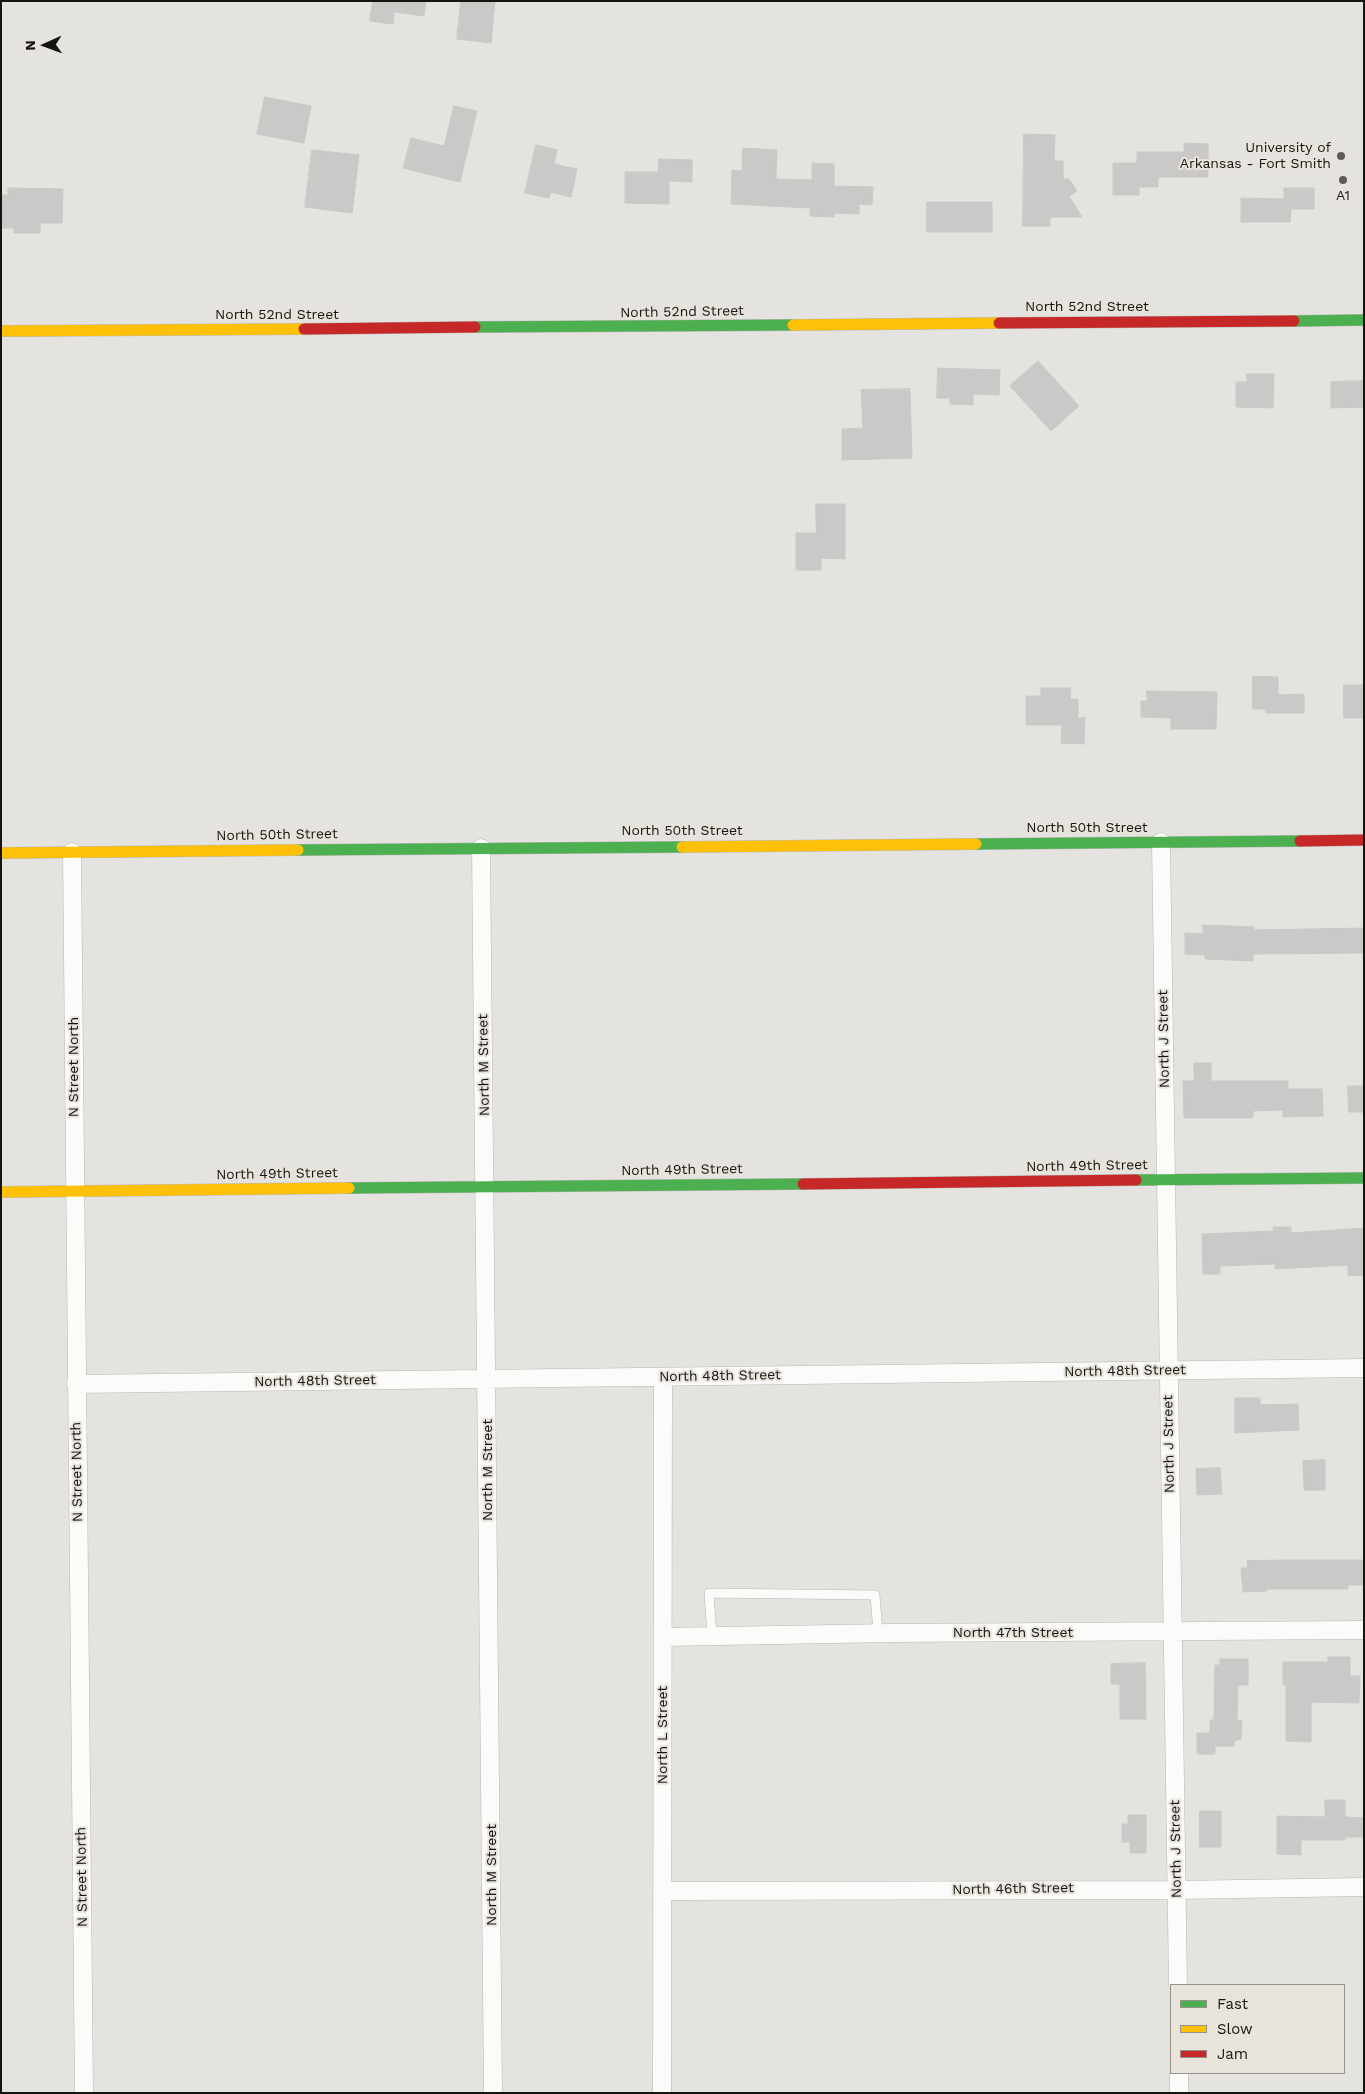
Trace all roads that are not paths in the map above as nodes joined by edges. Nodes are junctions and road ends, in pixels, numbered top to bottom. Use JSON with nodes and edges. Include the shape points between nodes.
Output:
{"nodes":[{"id":1,"x":1364,"y":320,"type":"edge"},
{"id":2,"x":1,"y":332,"type":"edge"},
{"id":3,"x":1364,"y":840,"type":"edge"},
{"id":4,"x":1161,"y":842,"type":"junction"},
{"id":5,"x":481,"y":848,"type":"junction"},
{"id":6,"x":72,"y":852,"type":"junction"},
{"id":7,"x":1,"y":853,"type":"edge"},
{"id":8,"x":1364,"y":1178,"type":"edge"},
{"id":9,"x":1165,"y":1180,"type":"junction"},
{"id":10,"x":486,"y":1187,"type":"junction"},
{"id":11,"x":1,"y":1192,"type":"edge"},
{"id":12,"x":74,"y":1192,"type":"junction"},
{"id":13,"x":1364,"y":1368,"type":"edge"},
{"id":14,"x":1168,"y":1370,"type":"junction"},
{"id":15,"x":663,"y":1377,"type":"junction"},
{"id":16,"x":488,"y":1379,"type":"junction"},
{"id":17,"x":76,"y":1384,"type":"junction"},
{"id":18,"x":1364,"y":1630,"type":"edge"},
{"id":19,"x":1172,"y":1632,"type":"junction"},
{"id":20,"x":878,"y":1633,"type":"junction"},
{"id":21,"x":712,"y":1636,"type":"junction"},
{"id":22,"x":663,"y":1637,"type":"junction"},
{"id":23,"x":1364,"y":1887,"type":"edge"},
{"id":24,"x":1176,"y":1890,"type":"junction"},
{"id":25,"x":662,"y":1891,"type":"junction"},
{"id":26,"x":1178,"y":1984,"type":"edge"},
{"id":27,"x":1179,"y":2074,"type":"edge"},
{"id":28,"x":84,"y":2093,"type":"edge"},
{"id":29,"x":493,"y":2093,"type":"edge"},
{"id":30,"x":662,"y":2093,"type":"edge"},
{"id":31,"x":1180,"y":2093,"type":"edge"}],
"edges":[{"from":1,"to":2,"type":"street","name":"North 52nd Street"},
{"from":3,"to":4,"type":"street","name":"North 50th Street"},
{"from":4,"to":5,"type":"street","name":"North 50th Street"},
{"from":4,"to":9,"type":"street","name":"North J Street"},
{"from":5,"to":6,"type":"street","name":"North 50th Street"},
{"from":5,"to":10,"type":"street","name":"North M Street"},
{"from":6,"to":7,"type":"street","name":"North 50th Street"},
{"from":6,"to":12,"type":"street","name":"N Street North"},
{"from":8,"to":9,"type":"street","name":"North 49th Street"},
{"from":9,"to":10,"type":"street","name":"North 49th Street"},
{"from":9,"to":14,"type":"street","name":"North J Street"},
{"from":10,"to":12,"type":"street","name":"North 49th Street"},
{"from":10,"to":16,"type":"street","name":"North M Street"},
{"from":11,"to":12,"type":"street","name":"North 49th Street"},
{"from":12,"to":17,"type":"street","name":"N Street North"},
{"from":13,"to":14,"type":"street","name":"North 48th Street"},
{"from":14,"to":15,"type":"street","name":"North 48th Street"},
{"from":14,"to":19,"type":"street","name":"North J Street"},
{"from":15,"to":16,"type":"street","name":"North 48th Street"},
{"from":15,"to":22,"type":"street","name":"North L Street"},
{"from":16,"to":17,"type":"street","name":"North 48th Street"},
{"from":16,"to":29,"type":"street","name":"North M Street"},
{"from":17,"to":28,"type":"street","name":"N Street North"},
{"from":18,"to":19,"type":"street","name":"North 47th Street"},
{"from":19,"to":20,"type":"street","name":"North 47th Street"},
{"from":19,"to":24,"type":"street","name":"North J Street"},
{"from":20,"to":21,"type":"street","name":"North 47th Street"},
{"from":20,"to":21,"type":"lane","via":[[875,1595],[709,1593]]},
{"from":21,"to":22,"type":"street","name":"North 47th Street"},
{"from":22,"to":25,"type":"street","name":"North L Street"},
{"from":23,"to":24,"type":"street","name":"North 46th Street"},
{"from":24,"to":25,"type":"street","name":"North 46th Street"},
{"from":24,"to":26,"type":"street","name":"North J Street"},
{"from":25,"to":30,"type":"street","name":"North L Street"},
{"from":27,"to":31,"type":"street"}]}
